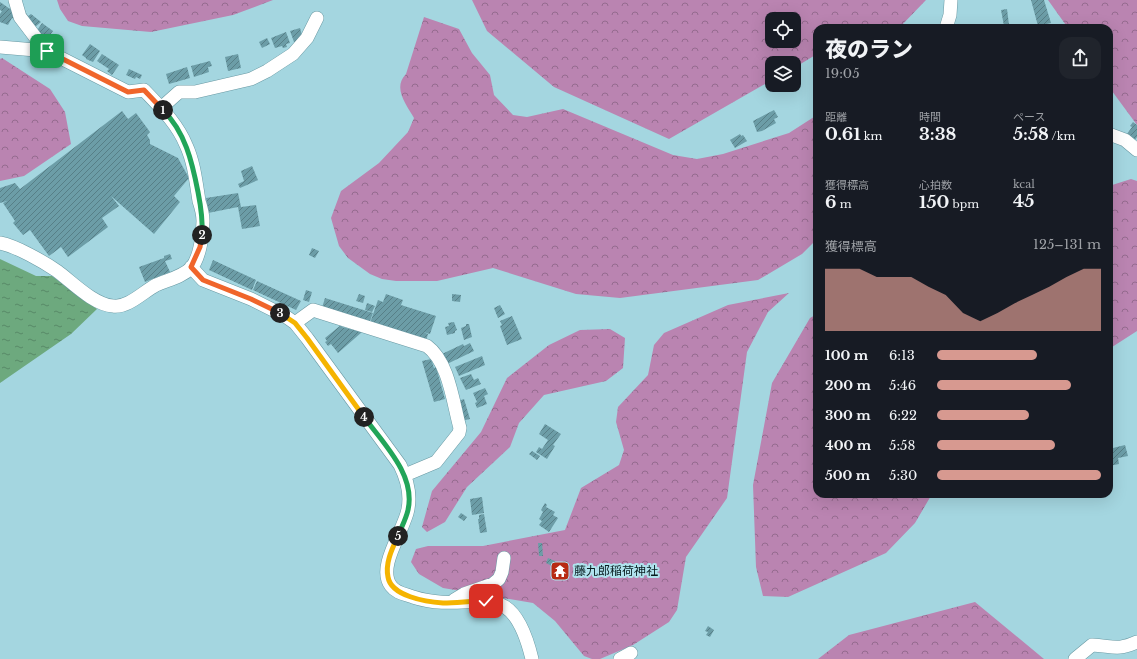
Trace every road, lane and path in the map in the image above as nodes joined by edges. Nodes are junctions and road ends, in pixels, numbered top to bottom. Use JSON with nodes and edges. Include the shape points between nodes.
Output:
{"nodes":[{"id":1,"x":15,"y":0,"type":"edge"},
{"id":2,"x":951,"y":0,"type":"edge"},
{"id":3,"x":318,"y":18,"type":"dead end"},
{"id":4,"x":947,"y":24,"type":"edge"},
{"id":5,"x":0,"y":47,"type":"edge"},
{"id":6,"x":47,"y":51,"type":"junction"},
{"id":7,"x":161,"y":108,"type":"junction"},
{"id":8,"x":1113,"y":136,"type":"edge"},
{"id":9,"x":1137,"y":150,"type":"edge"},
{"id":10,"x":0,"y":243,"type":"edge"},
{"id":11,"x":191,"y":267,"type":"junction"},
{"id":12,"x":295,"y":323,"type":"junction"},
{"id":13,"x":405,"y":475,"type":"junction"},
{"id":14,"x":504,"y":558,"type":"dead end"},
{"id":15,"x":451,"y":602,"type":"junction"},
{"id":16,"x":1137,"y":642,"type":"edge"},
{"id":17,"x":532,"y":659,"type":"edge"},
{"id":18,"x":1075,"y":659,"type":"edge"}],
"edges":[{"from":1,"to":6,"type":"street","via":[[20,17]]},
{"from":2,"to":4,"type":"street"},
{"from":3,"to":7,"type":"street","via":[[307,38],[293,54],[267,71],[251,79],[195,92],[179,92]]},
{"from":5,"to":6,"type":"street"},
{"from":6,"to":7,"type":"street","via":[[128,92],[144,90]]},
{"from":7,"to":11,"type":"street","via":[[172,119],[186,144],[194,170],[203,220],[200,247]]},
{"from":8,"to":9,"type":"street","via":[[1125,140]]},
{"from":10,"to":11,"type":"street","via":[[42,262],[94,299],[114,307],[132,300]]},
{"from":11,"to":12,"type":"street","via":[[203,280],[271,309]]},
{"from":12,"to":13,"type":"street"},
{"from":12,"to":13,"type":"street","via":[[313,310],[427,346],[434,351],[445,370],[460,428],[459,433],[436,462]]},
{"from":13,"to":15,"type":"street","via":[[408,483],[408,509],[388,564],[390,586],[397,592],[415,598]]},
{"from":14,"to":15,"type":"street","via":[[502,572],[493,584],[464,594]]},
{"from":15,"to":17,"type":"street","via":[[497,602],[506,606],[515,615]]},
{"from":16,"to":18,"type":"street","via":[[1117,648],[1092,644]]}]}
